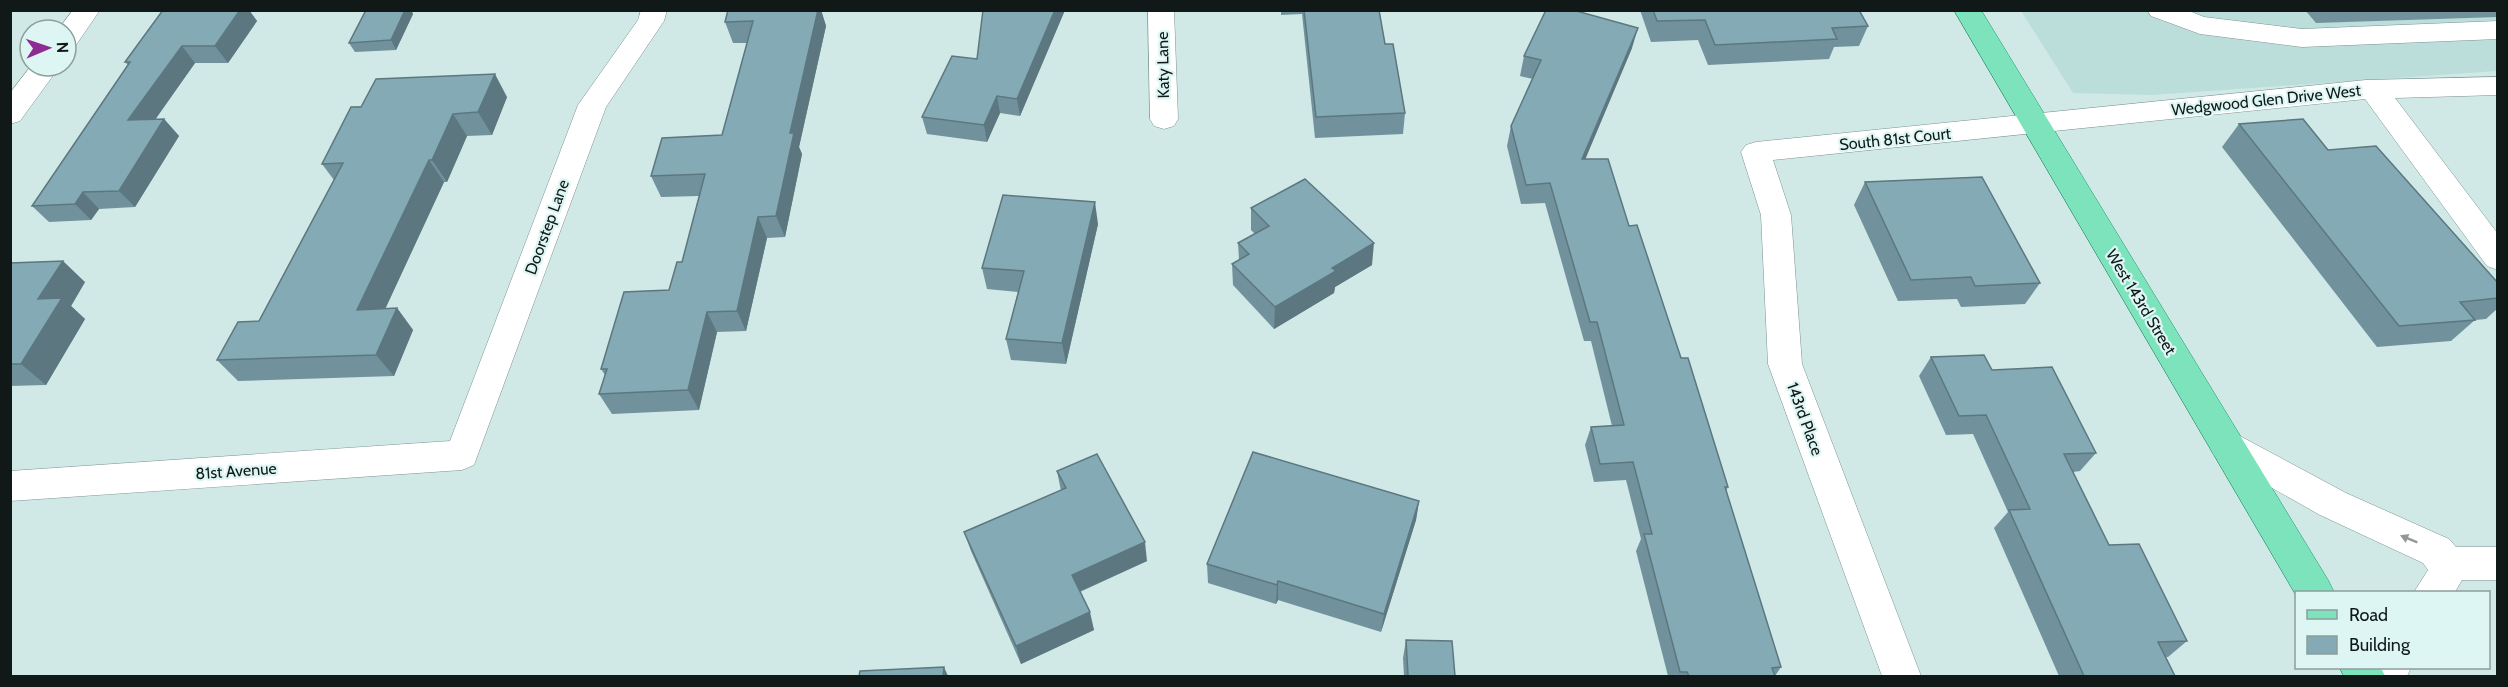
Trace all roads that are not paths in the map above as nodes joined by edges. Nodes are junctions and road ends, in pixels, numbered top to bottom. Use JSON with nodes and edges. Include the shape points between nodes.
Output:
{"nodes":[{"id":1,"x":87,"y":10,"type":"edge"},
{"id":2,"x":654,"y":10,"type":"edge"},
{"id":3,"x":1161,"y":10,"type":"edge"},
{"id":4,"x":1967,"y":10,"type":"edge"},
{"id":5,"x":2160,"y":10,"type":"edge"},
{"id":6,"x":2242,"y":21,"type":"edge"},
{"id":7,"x":78,"y":22,"type":"edge"},
{"id":8,"x":2498,"y":30,"type":"edge"},
{"id":9,"x":37,"y":78,"type":"edge"},
{"id":10,"x":2498,"y":86,"type":"edge"},
{"id":11,"x":2373,"y":89,"type":"junction"},
{"id":12,"x":10,"y":114,"type":"edge"},
{"id":13,"x":1164,"y":119,"type":"dead end"},
{"id":14,"x":2035,"y":125,"type":"junction"},
{"id":15,"x":1756,"y":152,"type":"joint"},
{"id":16,"x":2498,"y":258,"type":"edge"},
{"id":17,"x":2226,"y":445,"type":"junction"},
{"id":18,"x":462,"y":455,"type":"joint"},
{"id":19,"x":10,"y":486,"type":"edge"},
{"id":20,"x":2498,"y":564,"type":"edge"},
{"id":21,"x":2440,"y":578,"type":"edge"},
{"id":22,"x":2314,"y":591,"type":"edge"},
{"id":23,"x":1901,"y":676,"type":"edge"}],
"edges":[{"from":1,"to":7,"type":"street"},
{"from":2,"to":18,"type":"street","name":"Doorstep Lane","via":[[651,21],[592,105]]},
{"from":3,"to":13,"type":"street","name":"Katy Lane"},
{"from":4,"to":14,"type":"main road","name":"West 143rd Street"},
{"from":5,"to":6,"type":"street","via":[[2200,25]]},
{"from":6,"to":8,"type":"street","via":[[2302,38]]},
{"from":9,"to":12,"type":"street"},
{"from":10,"to":11,"type":"street","name":"Wedgwood Glen Drive West"},
{"from":11,"to":14,"type":"street","name":"Wedgwood Glen Drive West"},
{"from":11,"to":16,"type":"street"},
{"from":14,"to":15,"type":"street","name":"South 81st Court"},
{"from":14,"to":17,"type":"main road","name":"West 143rd Street"},
{"from":15,"to":23,"type":"street","name":"143rd Place","via":[[1776,215],[1785,364]]},
{"from":21,"to":17,"type":"street","one_way":true,"via":[[2436,551],[2333,504]]},
{"from":17,"to":22,"type":"main road","name":"West 143rd Street"},
{"from":18,"to":19,"type":"street","name":"81st Avenue"},
{"from":20,"to":21,"type":"street"}]}
